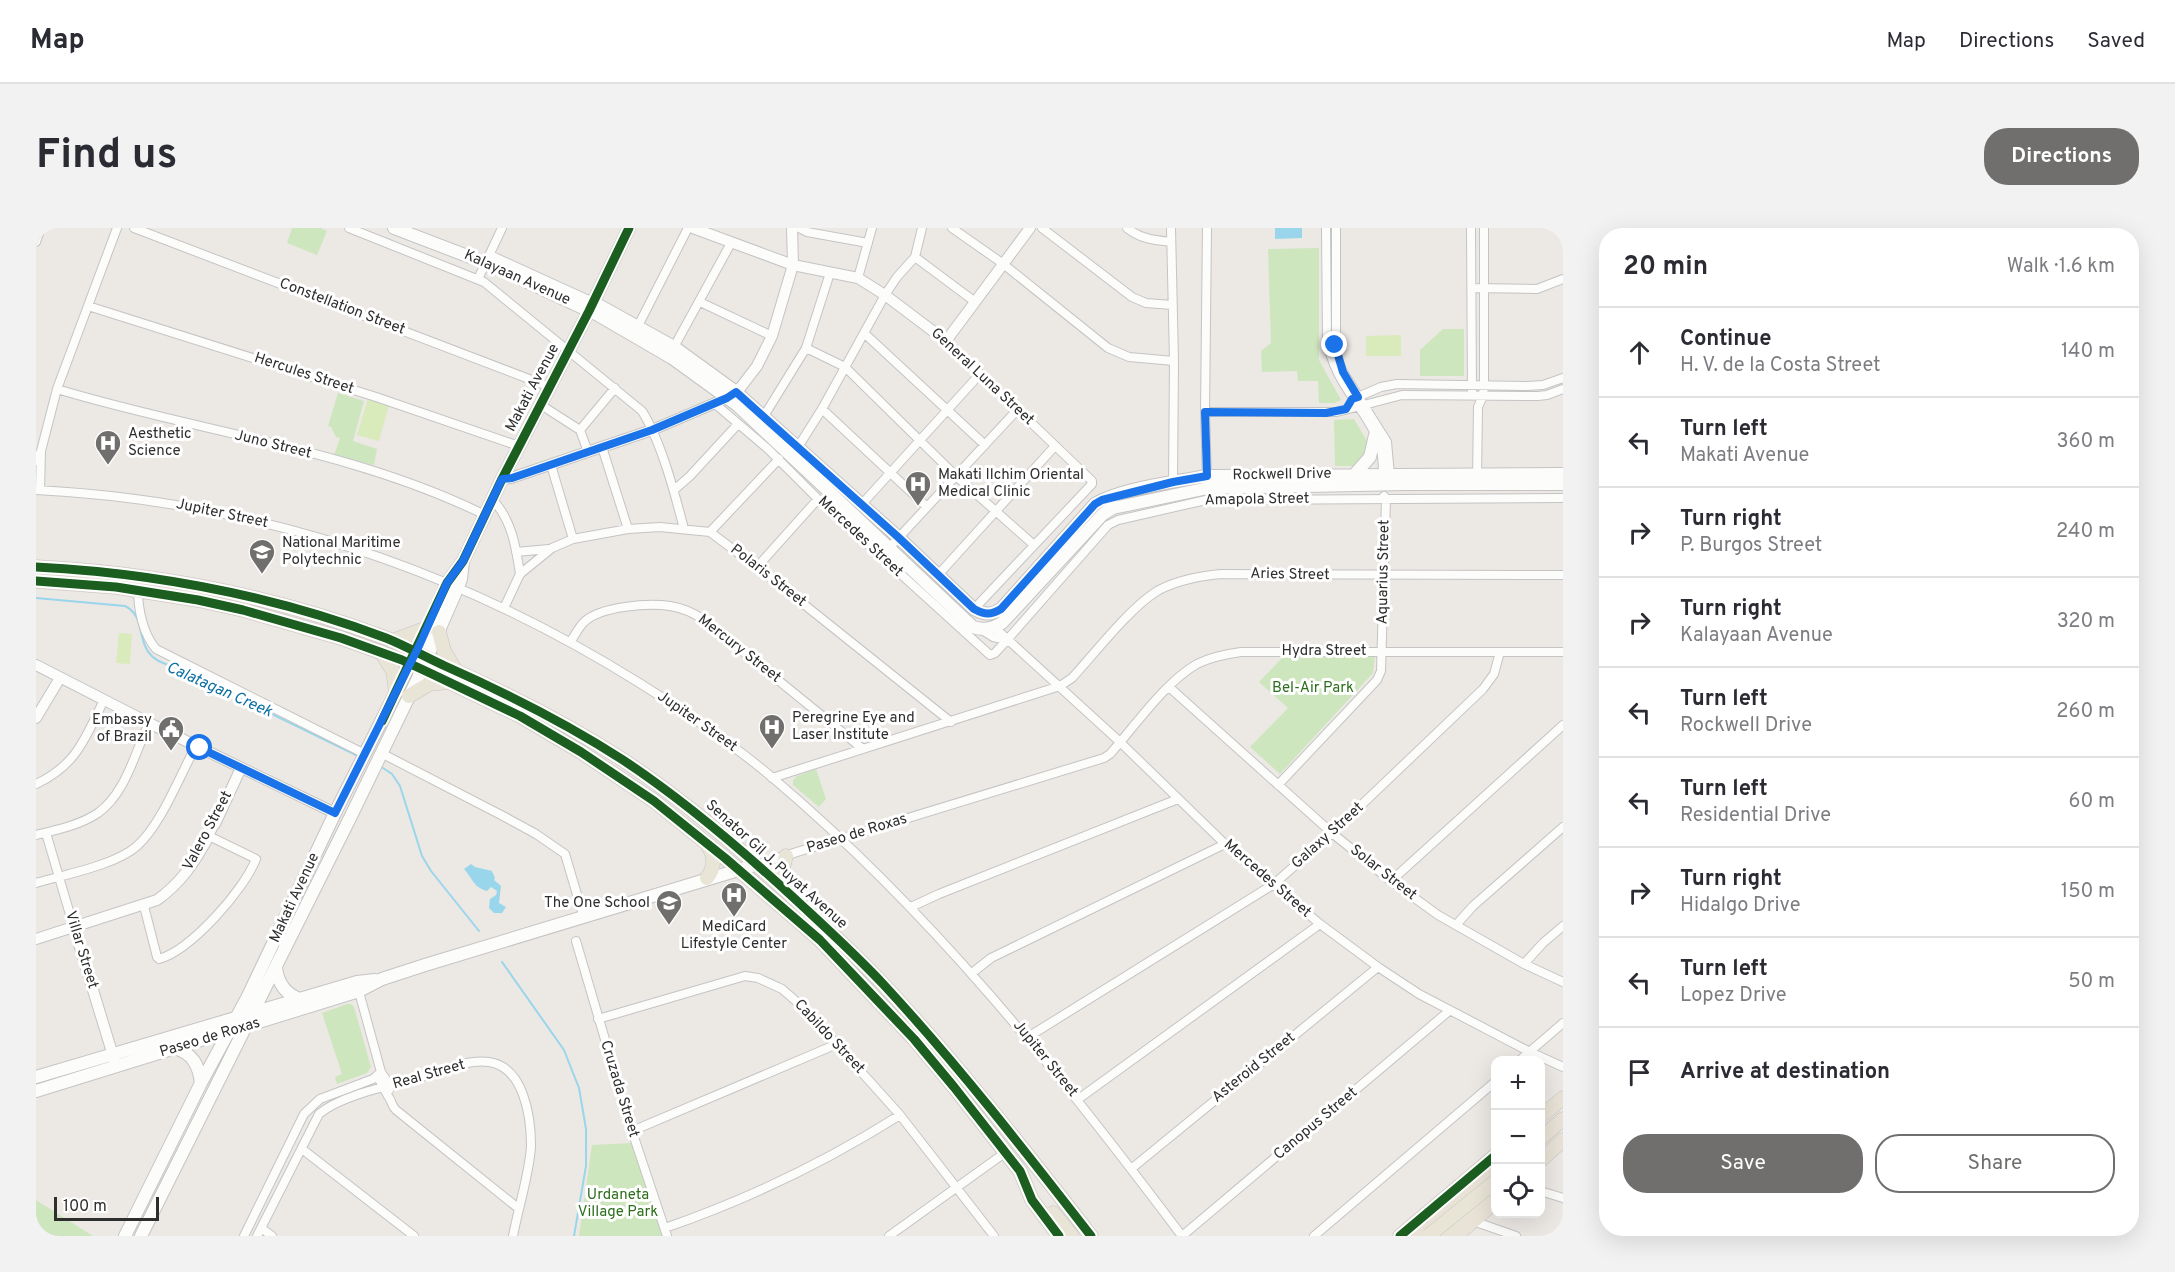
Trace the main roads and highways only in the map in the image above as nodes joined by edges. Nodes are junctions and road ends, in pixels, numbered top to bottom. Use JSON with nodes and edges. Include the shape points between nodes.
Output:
{"nodes":[{"id":1,"x":394,"y":228,"type":"edge"},
{"id":2,"x":629,"y":228,"type":"edge"},
{"id":3,"x":591,"y":306,"type":"junction"},
{"id":4,"x":731,"y":395,"type":"junction"},
{"id":5,"x":1375,"y":435,"type":"road end"},
{"id":6,"x":1355,"y":474,"type":"junction"},
{"id":7,"x":1563,"y":474,"type":"edge"},
{"id":8,"x":1387,"y":479,"type":"junction"},
{"id":9,"x":1477,"y":480,"type":"junction"},
{"id":10,"x":1207,"y":482,"type":"junction"},
{"id":11,"x":1563,"y":484,"type":"edge"},
{"id":12,"x":894,"y":542,"type":"junction"},
{"id":13,"x":36,"y":567,"type":"edge"},
{"id":14,"x":36,"y":581,"type":"edge"},
{"id":15,"x":978,"y":611,"type":"junction"},
{"id":16,"x":988,"y":628,"type":"junction"},
{"id":17,"x":433,"y":630,"type":"junction"},
{"id":18,"x":392,"y":640,"type":"junction"},
{"id":19,"x":381,"y":652,"type":"junction"},
{"id":20,"x":419,"y":660,"type":"junction"},
{"id":21,"x":452,"y":676,"type":"junction"},
{"id":22,"x":402,"y":694,"type":"junction"},
{"id":23,"x":705,"y":842,"type":"junction"},
{"id":24,"x":786,"y":856,"type":"road end"},
{"id":25,"x":758,"y":864,"type":"junction"},
{"id":26,"x":739,"y":870,"type":"junction"},
{"id":27,"x":707,"y":878,"type":"junction"},
{"id":28,"x":786,"y":891,"type":"junction"},
{"id":29,"x":276,"y":968,"type":"junction"},
{"id":30,"x":358,"y":986,"type":"junction"},
{"id":31,"x":300,"y":999,"type":"junction"},
{"id":32,"x":254,"y":1012,"type":"junction"},
{"id":33,"x":238,"y":1017,"type":"junction"},
{"id":34,"x":247,"y":1027,"type":"junction"},
{"id":35,"x":230,"y":1031,"type":"junction"},
{"id":36,"x":174,"y":1048,"type":"junction"},
{"id":37,"x":36,"y":1077,"type":"edge"},
{"id":38,"x":201,"y":1083,"type":"junction"},
{"id":39,"x":36,"y":1091,"type":"edge"},
{"id":40,"x":1563,"y":1098,"type":"edge"},
{"id":41,"x":1545,"y":1113,"type":"edge"},
{"id":42,"x":1563,"y":1117,"type":"edge"},
{"id":43,"x":1545,"y":1127,"type":"edge"},
{"id":44,"x":1563,"y":1127,"type":"edge"},
{"id":45,"x":1545,"y":1134,"type":"edge"},
{"id":46,"x":1563,"y":1139,"type":"edge"},
{"id":47,"x":1545,"y":1140,"type":"edge"},
{"id":48,"x":1545,"y":1151,"type":"edge"},
{"id":49,"x":1545,"y":1156,"type":"edge"},
{"id":50,"x":1491,"y":1159,"type":"edge"},
{"id":51,"x":1020,"y":1171,"type":"junction"},
{"id":52,"x":1039,"y":1172,"type":"junction"},
{"id":53,"x":1491,"y":1172,"type":"edge"},
{"id":54,"x":1491,"y":1184,"type":"edge"},
{"id":55,"x":1491,"y":1196,"type":"edge"},
{"id":56,"x":1491,"y":1205,"type":"edge"},
{"id":57,"x":1055,"y":1207,"type":"junction"},
{"id":58,"x":125,"y":1236,"type":"edge"},
{"id":59,"x":141,"y":1236,"type":"edge"},
{"id":60,"x":1059,"y":1236,"type":"edge"},
{"id":61,"x":1072,"y":1236,"type":"edge"},
{"id":62,"x":1085,"y":1236,"type":"edge"},
{"id":63,"x":1091,"y":1236,"type":"edge"},
{"id":64,"x":1400,"y":1236,"type":"edge"},
{"id":65,"x":1414,"y":1236,"type":"edge"},
{"id":66,"x":1428,"y":1236,"type":"edge"},
{"id":67,"x":1444,"y":1236,"type":"edge"},
{"id":68,"x":1456,"y":1236,"type":"edge"}],
"edges":[{"from":1,"to":3,"type":"main road","name":"Kalayaan Avenue","via":[[488,259]]},
{"from":2,"to":3,"type":"main road","name":"Makati Avenue"},
{"from":3,"to":4,"type":"main road","name":"Kalayaan Avenue"},
{"from":3,"to":4,"type":"main road","name":"Kalayaan Avenue","via":[[674,347]]},
{"from":3,"to":17,"type":"main road","name":"Makati Avenue","via":[[484,515]]},
{"from":4,"to":12,"type":"main road","name":"Kalayaan Avenue","via":[[737,405]]},
{"from":4,"to":12,"type":"main road","name":"Kalayaan Avenue","via":[[764,416],[862,504]]},
{"from":5,"to":6,"type":"main road","via":[[1370,457]]},
{"from":6,"to":8,"type":"main road","name":"Rockwell Drive"},
{"from":6,"to":10,"type":"main road","name":"Rockwell Drive"},
{"from":7,"to":9,"type":"main road","name":"Rockwell Drive"},
{"from":8,"to":9,"type":"main road","name":"Rockwell Drive"},
{"from":8,"to":10,"type":"main road","name":"Rockwell Drive"},
{"from":9,"to":11,"type":"main road","name":"Rockwell Drive"},
{"from":10,"to":15,"type":"main road","name":"Rockwell Drive","via":[[1173,482],[1108,497],[1095,504],[1001,609],[990,614]]},
{"from":10,"to":16,"type":"main road","name":"Rockwell Drive","via":[[1108,510],[1002,623]]},
{"from":12,"to":15,"type":"main road","name":"Kalayaan Avenue"},
{"from":12,"to":16,"type":"main road","name":"Kalayaan Avenue","via":[[973,627]]},
{"from":13,"to":18,"type":"main road","name":"Senator Gil J. Puyat Avenue","via":[[202,586]]},
{"from":14,"to":19,"type":"main road","name":"Senator Gil J. Puyat Avenue","via":[[138,590],[243,610]]},
{"from":15,"to":16,"type":"main road","name":"Kalayaan Avenue"},
{"from":17,"to":18,"type":"main road"},
{"from":17,"to":20,"type":"main road","name":"Makati Avenue"},
{"from":17,"to":21,"type":"main road"},
{"from":18,"to":20,"type":"main road","name":"Senator Gil J. Puyat Avenue"},
{"from":19,"to":20,"type":"main road","name":"Senator Gil J. Puyat Avenue"},
{"from":19,"to":22,"type":"main road"},
{"from":20,"to":21,"type":"main road","name":"Senator Gil J. Puyat Avenue"},
{"from":20,"to":22,"type":"main road","name":"Makati Avenue"},
{"from":21,"to":22,"type":"main road"},
{"from":21,"to":23,"type":"main road","name":"Senator Gil J. Puyat Avenue","via":[[581,752],[654,801]]},
{"from":21,"to":25,"type":"main road","name":"Senator Gil J. Puyat Avenue","via":[[527,705],[622,760]]},
{"from":22,"to":29,"type":"main road","name":"Makati Avenue","via":[[374,769]]},
{"from":22,"to":33,"type":"main road","name":"Makati Avenue","via":[[335,813]]},
{"from":23,"to":26,"type":"main road","name":"Senator Gil J. Puyat Avenue"},
{"from":23,"to":27,"type":"main road","via":[[714,861]]},
{"from":24,"to":28,"type":"main road","via":[[781,875]]},
{"from":25,"to":26,"type":"main road","name":"Paseo de Roxas"},
{"from":25,"to":28,"type":"main road","name":"Senator Gil J. Puyat Avenue"},
{"from":26,"to":27,"type":"main road","name":"Paseo de Roxas"},
{"from":26,"to":51,"type":"main road","name":"Senator Gil J. Puyat Avenue","via":[[820,940],[870,991],[914,1039]]},
{"from":27,"to":30,"type":"main road","name":"Paseo de Roxas"},
{"from":28,"to":52,"type":"main road","name":"Senator Gil J. Puyat Avenue","via":[[882,983],[966,1077]]},
{"from":29,"to":31,"type":"main road","via":[[283,987]]},
{"from":29,"to":32,"type":"main road","name":"Makati Avenue"},
{"from":30,"to":31,"type":"main road","name":"Paseo de Roxas"},
{"from":30,"to":34,"type":"main road","name":"Paseo de Roxas"},
{"from":31,"to":32,"type":"main road","name":"Paseo de Roxas"},
{"from":32,"to":33,"type":"main road","name":"Paseo de Roxas"},
{"from":32,"to":34,"type":"main road","name":"Makati Avenue"},
{"from":33,"to":35,"type":"main road","name":"Makati Avenue"},
{"from":33,"to":37,"type":"main road","name":"Paseo de Roxas"},
{"from":34,"to":35,"type":"main road","name":"Paseo de Roxas"},
{"from":34,"to":59,"type":"main road","name":"Makati Avenue"},
{"from":35,"to":36,"type":"main road","name":"Paseo de Roxas"},
{"from":35,"to":38,"type":"main road","name":"Makati Avenue"},
{"from":36,"to":38,"type":"main road","via":[[195,1061]]},
{"from":36,"to":39,"type":"main road","name":"Paseo de Roxas"},
{"from":38,"to":58,"type":"main road","name":"Makati Avenue"},
{"from":40,"to":41,"type":"highway"},
{"from":42,"to":43,"type":"highway"},
{"from":42,"to":45,"type":"highway"},
{"from":44,"to":47,"type":"main road"},
{"from":46,"to":48,"type":"main road"},
{"from":46,"to":49,"type":"highway"},
{"from":50,"to":64,"type":"highway"},
{"from":51,"to":57,"type":"main road"},
{"from":51,"to":60,"type":"main road","name":"Senator Gil J. Puyat Avenue","via":[[1032,1200]]},
{"from":52,"to":57,"type":"main road"},
{"from":52,"to":63,"type":"main road","name":"Senator Gil J. Puyat Avenue"},
{"from":53,"to":65,"type":"highway"},
{"from":54,"to":66,"type":"main road","bridge":true},
{"from":55,"to":67,"type":"main road"},
{"from":56,"to":68,"type":"highway"},
{"from":57,"to":61,"type":"main road"},
{"from":57,"to":62,"type":"main road"}]}
